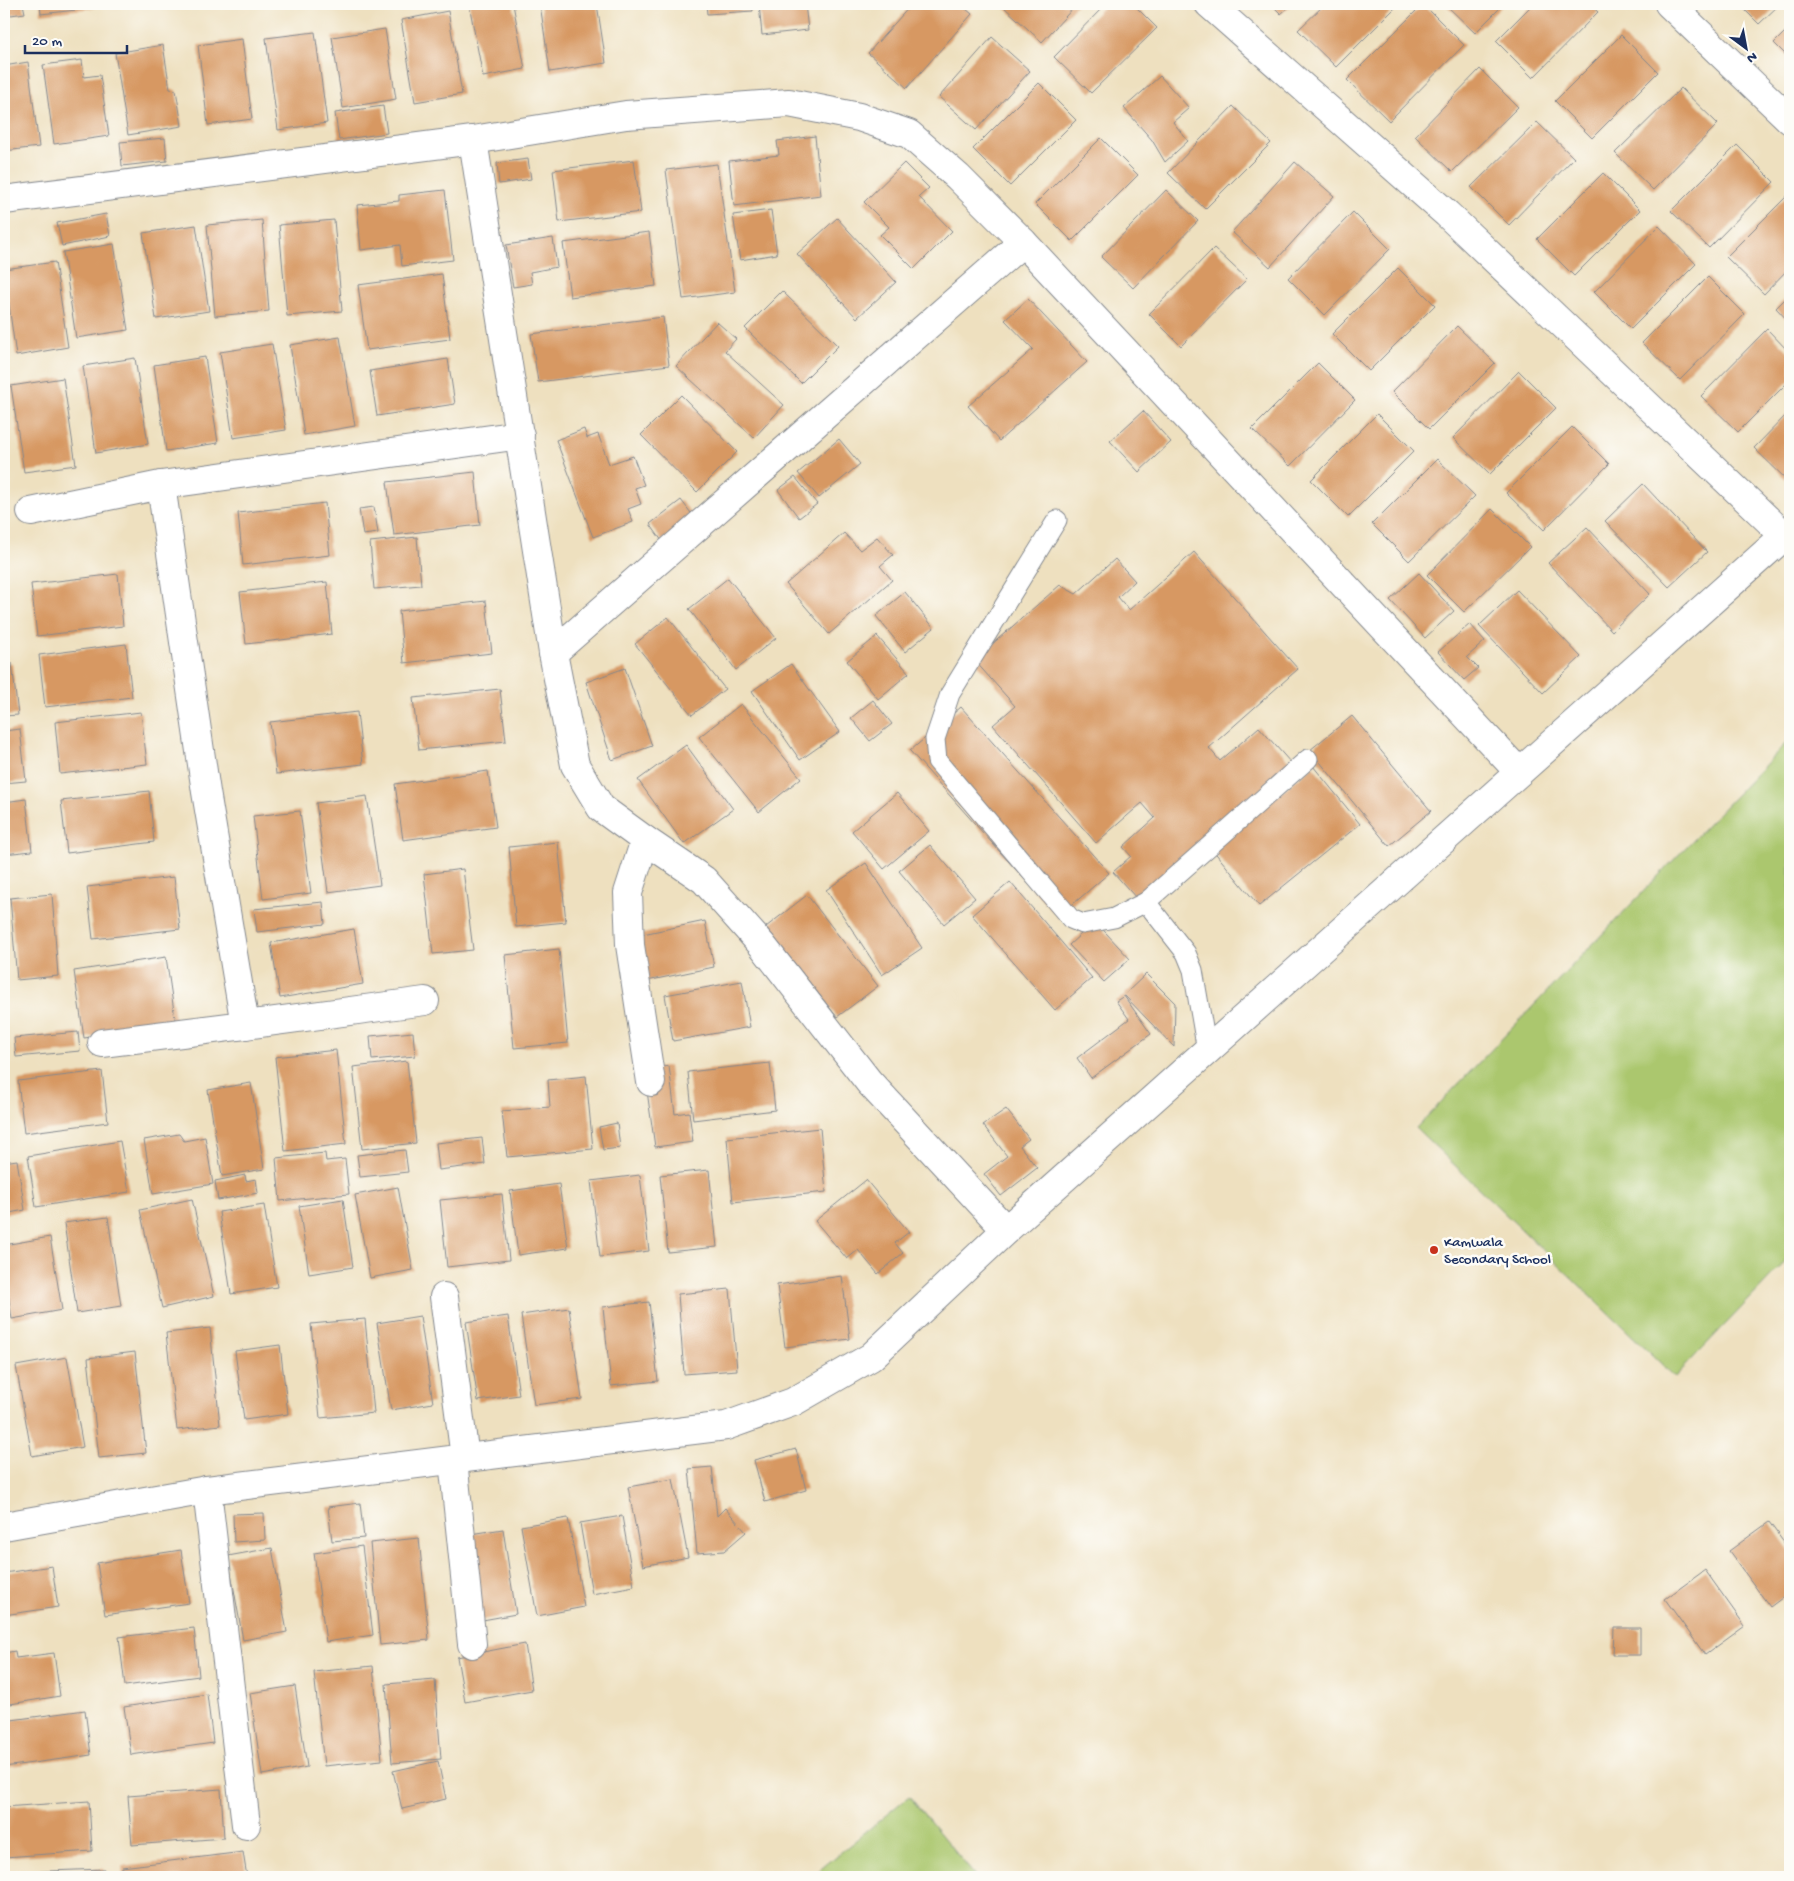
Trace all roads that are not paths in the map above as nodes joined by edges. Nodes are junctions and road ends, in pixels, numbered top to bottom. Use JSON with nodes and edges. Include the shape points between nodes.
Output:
{"nodes":[{"id":1,"x":1209,"y":4,"type":"edge"},
{"id":2,"x":1669,"y":4,"type":"edge"},
{"id":3,"x":1790,"y":120,"type":"edge"},
{"id":4,"x":473,"y":140,"type":"junction"},
{"id":5,"x":4,"y":200,"type":"edge"},
{"id":6,"x":1023,"y":242,"type":"junction"},
{"id":7,"x":520,"y":435,"type":"junction"},
{"id":8,"x":161,"y":485,"type":"junction"},
{"id":9,"x":31,"y":512,"type":"dead end"},
{"id":10,"x":1057,"y":520,"type":"dead end"},
{"id":11,"x":1788,"y":534,"type":"edge"},
{"id":12,"x":553,"y":653,"type":"junction"},
{"id":13,"x":1308,"y":759,"type":"dead end"},
{"id":14,"x":1519,"y":772,"type":"junction"},
{"id":15,"x":645,"y":840,"type":"junction"},
{"id":16,"x":1146,"y":902,"type":"junction"},
{"id":17,"x":425,"y":1001,"type":"dead end"},
{"id":18,"x":245,"y":1025,"type":"junction"},
{"id":19,"x":102,"y":1043,"type":"dead end"},
{"id":20,"x":1207,"y":1051,"type":"junction"},
{"id":21,"x":651,"y":1082,"type":"dead end"},
{"id":22,"x":1006,"y":1230,"type":"junction"},
{"id":23,"x":444,"y":1297,"type":"dead end"},
{"id":24,"x":459,"y":1459,"type":"junction"},
{"id":25,"x":207,"y":1490,"type":"junction"},
{"id":26,"x":4,"y":1526,"type":"edge"},
{"id":27,"x":472,"y":1644,"type":"dead end"},
{"id":28,"x":246,"y":1825,"type":"dead end"}],
"edges":[{"from":1,"to":11,"type":"street","via":[[1447,214]]},
{"from":2,"to":3,"type":"street"},
{"from":4,"to":5,"type":"street"},
{"from":4,"to":6,"type":"street","via":[[626,114],[789,103],[859,117],[909,134]]},
{"from":4,"to":7,"type":"street"},
{"from":6,"to":12,"type":"street"},
{"from":6,"to":14,"type":"street"},
{"from":7,"to":8,"type":"street"},
{"from":7,"to":12,"type":"street"},
{"from":8,"to":9,"type":"street"},
{"from":8,"to":18,"type":"street"},
{"from":10,"to":16,"type":"lane","via":[[950,694],[935,739],[937,761],[1071,919],[1083,924],[1114,918]]},
{"from":11,"to":14,"type":"street"},
{"from":12,"to":15,"type":"street","via":[[575,765],[601,808]]},
{"from":13,"to":16,"type":"lane"},
{"from":14,"to":20,"type":"street"},
{"from":15,"to":21,"type":"street","via":[[628,893],[630,945]]},
{"from":15,"to":22,"type":"street","via":[[704,880],[762,945],[869,1082]]},
{"from":16,"to":20,"type":"lane","via":[[1186,953],[1193,970]]},
{"from":17,"to":18,"type":"street"},
{"from":18,"to":19,"type":"street"},
{"from":20,"to":22,"type":"street"},
{"from":22,"to":24,"type":"street","via":[[871,1357],[793,1402],[726,1426]]},
{"from":23,"to":24,"type":"street"},
{"from":24,"to":25,"type":"street"},
{"from":24,"to":27,"type":"street"},
{"from":25,"to":26,"type":"street"},
{"from":25,"to":28,"type":"street"}]}
